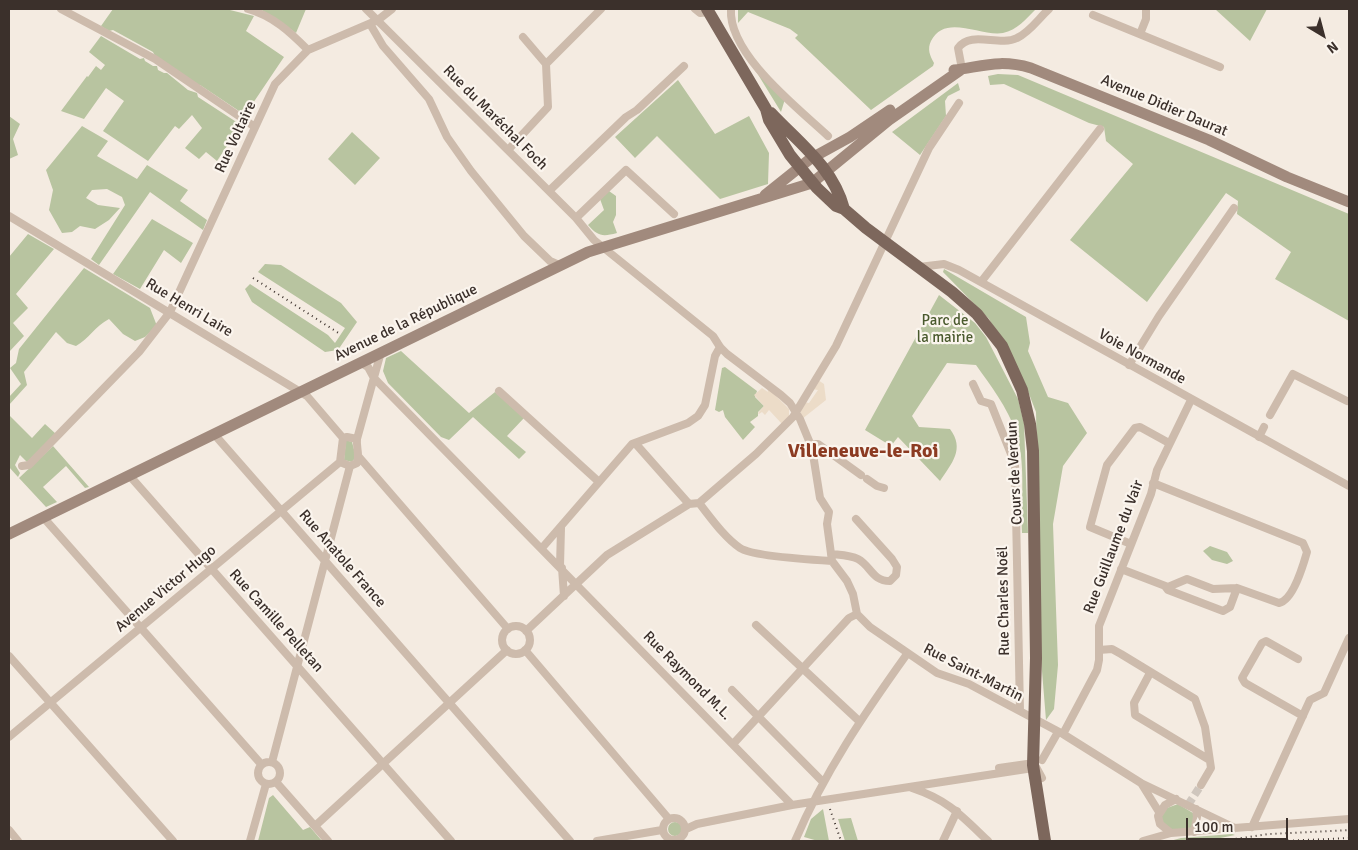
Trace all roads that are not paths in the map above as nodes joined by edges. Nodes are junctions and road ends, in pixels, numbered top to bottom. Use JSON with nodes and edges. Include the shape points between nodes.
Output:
{"nodes":[{"id":1,"x":62,"y":9,"type":"edge"},
{"id":2,"x":248,"y":9,"type":"edge"},
{"id":3,"x":366,"y":9,"type":"edge"},
{"id":4,"x":392,"y":9,"type":"edge"},
{"id":5,"x":695,"y":9,"type":"edge"},
{"id":6,"x":731,"y":9,"type":"edge"},
{"id":7,"x":1049,"y":9,"type":"edge"},
{"id":8,"x":1146,"y":9,"type":"edge"},
{"id":9,"x":597,"y":10,"type":"edge"},
{"id":10,"x":708,"y":10,"type":"edge"},
{"id":11,"x":1093,"y":15,"type":"dead end"},
{"id":12,"x":378,"y":20,"type":"junction"},
{"id":13,"x":370,"y":24,"type":"junction"},
{"id":14,"x":1140,"y":34,"type":"junction"},
{"id":15,"x":523,"y":37,"type":"dead end"},
{"id":16,"x":308,"y":50,"type":"junction"},
{"id":17,"x":546,"y":64,"type":"junction"},
{"id":18,"x":684,"y":66,"type":"dead end"},
{"id":19,"x":1220,"y":67,"type":"dead end"},
{"id":20,"x":962,"y":69,"type":"junction"},
{"id":21,"x":960,"y":103,"type":"dead end"},
{"id":22,"x":766,"y":109,"type":"junction"},
{"id":23,"x":255,"y":128,"type":"junction"},
{"id":24,"x":1100,"y":129,"type":"dead end"},
{"id":25,"x":828,"y":136,"type":"dead end"},
{"id":26,"x":508,"y":150,"type":"junction"},
{"id":27,"x":816,"y":156,"type":"junction"},
{"id":28,"x":800,"y":168,"type":"junction"},
{"id":29,"x":827,"y":171,"type":"junction"},
{"id":30,"x":812,"y":183,"type":"junction"},
{"id":31,"x":549,"y":192,"type":"junction"},
{"id":32,"x":761,"y":197,"type":"junction"},
{"id":33,"x":1349,"y":202,"type":"edge"},
{"id":34,"x":1234,"y":208,"type":"dead end"},
{"id":35,"x":844,"y":209,"type":"junction"},
{"id":36,"x":674,"y":214,"type":"dead end"},
{"id":37,"x":9,"y":216,"type":"edge"},
{"id":38,"x":576,"y":218,"type":"junction"},
{"id":39,"x":886,"y":242,"type":"junction"},
{"id":40,"x":605,"y":247,"type":"junction"},
{"id":41,"x":559,"y":265,"type":"junction"},
{"id":42,"x":919,"y":267,"type":"junction"},
{"id":43,"x":980,"y":282,"type":"junction"},
{"id":44,"x":170,"y":312,"type":"junction"},
{"id":45,"x":720,"y":347,"type":"junction"},
{"id":46,"x":381,"y":352,"type":"junction"},
{"id":47,"x":360,"y":362,"type":"junction"},
{"id":48,"x":1129,"y":365,"type":"junction"},
{"id":49,"x":374,"y":378,"type":"junction"},
{"id":50,"x":973,"y":384,"type":"dead end"},
{"id":51,"x":499,"y":391,"type":"dead end"},
{"id":52,"x":299,"y":392,"type":"junction"},
{"id":53,"x":1191,"y":400,"type":"junction"},
{"id":54,"x":1347,"y":401,"type":"dead end"},
{"id":55,"x":795,"y":410,"type":"junction"},
{"id":56,"x":1270,"y":415,"type":"dead end"},
{"id":57,"x":1264,"y":427,"type":"dead end"},
{"id":58,"x":214,"y":434,"type":"junction"},
{"id":59,"x":1259,"y":437,"type":"junction"},
{"id":60,"x":343,"y":438,"type":"junction"},
{"id":61,"x":357,"y":439,"type":"junction"},
{"id":62,"x":635,"y":443,"type":"junction"},
{"id":63,"x":1169,"y":443,"type":"junction"},
{"id":64,"x":811,"y":444,"type":"junction"},
{"id":65,"x":359,"y":457,"type":"junction"},
{"id":66,"x":340,"y":462,"type":"junction"},
{"id":67,"x":22,"y":466,"type":"dead end"},
{"id":68,"x":350,"y":466,"type":"junction"},
{"id":69,"x":129,"y":475,"type":"junction"},
{"id":70,"x":599,"y":482,"type":"junction"},
{"id":71,"x":1153,"y":483,"type":"junction"},
{"id":72,"x":1349,"y":486,"type":"edge"},
{"id":73,"x":884,"y":488,"type":"dead end"},
{"id":74,"x":699,"y":503,"type":"junction"},
{"id":75,"x":689,"y":504,"type":"junction"},
{"id":76,"x":282,"y":510,"type":"junction"},
{"id":77,"x":43,"y":517,"type":"junction"},
{"id":78,"x":856,"y":519,"type":"dead end"},
{"id":79,"x":561,"y":528,"type":"junction"},
{"id":80,"x":9,"y":534,"type":"edge"},
{"id":81,"x":1130,"y":544,"type":"junction"},
{"id":82,"x":542,"y":548,"type":"junction"},
{"id":83,"x":831,"y":557,"type":"junction"},
{"id":84,"x":325,"y":560,"type":"junction"},
{"id":85,"x":561,"y":567,"type":"junction"},
{"id":86,"x":211,"y":569,"type":"junction"},
{"id":87,"x":1121,"y":569,"type":"junction"},
{"id":88,"x":577,"y":583,"type":"junction"},
{"id":89,"x":1165,"y":586,"type":"junction"},
{"id":90,"x":1237,"y":588,"type":"junction"},
{"id":91,"x":564,"y":596,"type":"junction"},
{"id":92,"x":857,"y":614,"type":"junction"},
{"id":93,"x":756,"y":625,"type":"dead end"},
{"id":94,"x":141,"y":628,"type":"junction"},
{"id":95,"x":508,"y":629,"type":"junction"},
{"id":96,"x":526,"y":630,"type":"junction"},
{"id":97,"x":1349,"y":638,"type":"edge"},
{"id":98,"x":507,"y":650,"type":"junction"},
{"id":99,"x":525,"y":650,"type":"junction"},
{"id":100,"x":1099,"y":650,"type":"junction"},
{"id":101,"x":907,"y":654,"type":"junction"},
{"id":102,"x":9,"y":656,"type":"edge"},
{"id":103,"x":1298,"y":659,"type":"dead end"},
{"id":104,"x":298,"y":666,"type":"junction"},
{"id":105,"x":803,"y":670,"type":"junction"},
{"id":106,"x":1150,"y":673,"type":"junction"},
{"id":107,"x":732,"y":690,"type":"dead end"},
{"id":108,"x":50,"y":702,"type":"junction"},
{"id":109,"x":449,"y":703,"type":"junction"},
{"id":110,"x":1020,"y":711,"type":"junction"},
{"id":111,"x":1303,"y":716,"type":"junction"},
{"id":112,"x":758,"y":717,"type":"junction"},
{"id":113,"x":859,"y":720,"type":"junction"},
{"id":114,"x":1038,"y":721,"type":"junction"},
{"id":115,"x":1060,"y":733,"type":"junction"},
{"id":116,"x":9,"y":737,"type":"edge"},
{"id":117,"x":734,"y":743,"type":"junction"},
{"id":118,"x":1208,"y":759,"type":"junction"},
{"id":119,"x":272,"y":762,"type":"junction"},
{"id":120,"x":261,"y":764,"type":"junction"},
{"id":121,"x":382,"y":764,"type":"junction"},
{"id":122,"x":1035,"y":766,"type":"junction"},
{"id":123,"x":938,"y":781,"type":"junction"},
{"id":124,"x":276,"y":782,"type":"junction"},
{"id":125,"x":823,"y":782,"type":"junction"},
{"id":126,"x":1141,"y":783,"type":"junction"},
{"id":127,"x":266,"y":784,"type":"junction"},
{"id":128,"x":1201,"y":785,"type":"tunnel mouth"},
{"id":129,"x":910,"y":787,"type":"junction"},
{"id":130,"x":934,"y":795,"type":"junction"},
{"id":131,"x":1176,"y":799,"type":"junction"},
{"id":132,"x":813,"y":802,"type":"junction"},
{"id":133,"x":792,"y":805,"type":"junction"},
{"id":134,"x":1196,"y":809,"type":"junction"},
{"id":135,"x":957,"y":811,"type":"junction"},
{"id":136,"x":1158,"y":812,"type":"junction"},
{"id":137,"x":669,"y":819,"type":"junction"},
{"id":138,"x":1349,"y":819,"type":"edge"},
{"id":139,"x":316,"y":826,"type":"junction"},
{"id":140,"x":1252,"y":827,"type":"junction"},
{"id":141,"x":1234,"y":828,"type":"junction"},
{"id":142,"x":9,"y":830,"type":"edge"},
{"id":143,"x":662,"y":830,"type":"junction"},
{"id":144,"x":685,"y":832,"type":"junction"},
{"id":145,"x":1194,"y":832,"type":"junction"},
{"id":146,"x":1171,"y":833,"type":"junction"},
{"id":147,"x":665,"y":840,"type":"edge"},
{"id":148,"x":18,"y":841,"type":"edge"},
{"id":149,"x":173,"y":841,"type":"edge"},
{"id":150,"x":250,"y":841,"type":"edge"},
{"id":151,"x":328,"y":841,"type":"edge"},
{"id":152,"x":451,"y":841,"type":"edge"},
{"id":153,"x":570,"y":841,"type":"edge"},
{"id":154,"x":597,"y":841,"type":"edge"},
{"id":155,"x":690,"y":841,"type":"edge"},
{"id":156,"x":795,"y":841,"type":"edge"},
{"id":157,"x":943,"y":841,"type":"edge"},
{"id":158,"x":988,"y":841,"type":"edge"},
{"id":159,"x":1045,"y":841,"type":"edge"},
{"id":160,"x":1143,"y":841,"type":"edge"}],
"edges":[{"from":1,"to":23,"type":"street","via":[[155,59]]},
{"from":2,"to":16,"type":"street","via":[[282,24]]},
{"from":3,"to":12,"type":"street","name":"Rue du Maréchal Foch"},
{"from":4,"to":12,"type":"street","name":"Rue Voltaire"},
{"from":5,"to":10,"type":"street","via":[[700,13]]},
{"from":6,"to":25,"type":"street","via":[[737,37],[754,63]]},
{"from":7,"to":20,"type":"street","via":[[1019,38],[999,41],[970,39],[962,43],[958,48]]},
{"from":8,"to":14,"type":"street"},
{"from":9,"to":17,"type":"street"},
{"from":10,"to":22,"type":"main road"},
{"from":11,"to":14,"type":"street"},
{"from":12,"to":13,"type":"street","name":"Rue Voltaire"},
{"from":12,"to":26,"type":"street","name":"Rue du Maréchal Foch"},
{"from":13,"to":16,"type":"street","name":"Rue Voltaire"},
{"from":13,"to":41,"type":"street","via":[[383,46],[429,99],[448,138],[471,171],[524,236],[550,261]]},
{"from":14,"to":19,"type":"street"},
{"from":15,"to":17,"type":"street"},
{"from":16,"to":23,"type":"street","name":"Rue Voltaire","via":[[276,84]]},
{"from":17,"to":26,"type":"street","via":[[548,107]]},
{"from":18,"to":31,"type":"street"},
{"from":20,"to":27,"type":"main road","name":"Avenue Didier Daurat","via":[[949,71]]},
{"from":20,"to":29,"type":"main road","name":"Avenue Didier Daurat","via":[[889,120]]},
{"from":20,"to":33,"type":"main road","name":"Avenue Didier Daurat","via":[[994,62],[1012,62],[1030,68],[1209,140],[1286,177]]},
{"from":21,"to":39,"type":"street","via":[[929,148]]},
{"from":22,"to":27,"type":"main road"},
{"from":22,"to":28,"type":"main road","name":"Cours de Verdun","via":[[769,120]]},
{"from":23,"to":44,"type":"street","name":"Rue Voltaire"},
{"from":24,"to":43,"type":"street"},
{"from":26,"to":31,"type":"street","name":"Rue du Maréchal Foch"},
{"from":27,"to":28,"type":"main road","name":"Avenue Didier Daurat"},
{"from":27,"to":29,"type":"main road"},
{"from":28,"to":30,"type":"main road","name":"Cours de Verdun"},
{"from":28,"to":32,"type":"main road","name":"Avenue Didier Daurat"},
{"from":29,"to":30,"type":"main road","name":"Avenue de la République"},
{"from":29,"to":35,"type":"main road"},
{"from":30,"to":32,"type":"main road","name":"Avenue de la République"},
{"from":30,"to":35,"type":"main road","name":"Cours de Verdun","via":[[836,206]]},
{"from":31,"to":38,"type":"street","name":"Rue du Maréchal Foch"},
{"from":32,"to":40,"type":"main road","name":"Avenue de la République"},
{"from":34,"to":48,"type":"street"},
{"from":35,"to":39,"type":"main road","name":"Cours de Verdun"},
{"from":36,"to":38,"type":"street","via":[[626,170]]},
{"from":37,"to":44,"type":"street","name":"Rue Henri Laire"},
{"from":38,"to":40,"type":"street","name":"Rue du Maréchal Foch","via":[[594,240]]},
{"from":39,"to":42,"type":"main road","name":"Cours de Verdun"},
{"from":39,"to":55,"type":"street","via":[[836,346]]},
{"from":40,"to":41,"type":"main road","name":"Avenue de la République"},
{"from":40,"to":45,"type":"street","name":"Rue du Maréchal Foch","via":[[713,336]]},
{"from":41,"to":46,"type":"main road","name":"Avenue de la République"},
{"from":42,"to":43,"type":"street","name":"Voie Normande","via":[[944,264]]},
{"from":42,"to":114,"type":"main road","name":"Cours de Verdun","via":[[977,314],[1002,346],[1022,390],[1033,451]]},
{"from":43,"to":48,"type":"street","name":"Voie Normande"},
{"from":44,"to":52,"type":"street","name":"Rue Henri Laire"},
{"from":44,"to":67,"type":"street","name":"Rue Voltaire","via":[[133,359],[29,465]]},
{"from":45,"to":55,"type":"street","name":"Rue du Maréchal Foch","via":[[774,389]]},
{"from":45,"to":62,"type":"street","via":[[714,356],[705,405],[698,416]]},
{"from":46,"to":47,"type":"main road","name":"Avenue de la République"},
{"from":46,"to":49,"type":"street"},
{"from":47,"to":49,"type":"street","name":"Rue Raymond M.L."},
{"from":47,"to":52,"type":"main road","name":"Avenue de la République"},
{"from":48,"to":53,"type":"street","name":"Voie Normande"},
{"from":49,"to":61,"type":"street"},
{"from":49,"to":82,"type":"street","name":"Rue Raymond M.L."},
{"from":50,"to":110,"type":"street","name":"Rue Charles Noël","via":[[981,400],[991,404],[1016,464]]},
{"from":51,"to":70,"type":"street"},
{"from":52,"to":58,"type":"main road","name":"Avenue de la République"},
{"from":52,"to":60,"type":"street","name":"Rue Henri Laire","via":[[309,398]]},
{"from":53,"to":59,"type":"street","name":"Voie Normande"},
{"from":53,"to":63,"type":"street","name":"Rue Guillaume du Vair"},
{"from":54,"to":56,"type":"street","via":[[1293,374]]},
{"from":55,"to":64,"type":"street"},
{"from":55,"to":74,"type":"street","via":[[756,454]]},
{"from":57,"to":59,"type":"street"},
{"from":58,"to":69,"type":"main road","name":"Avenue de la République"},
{"from":58,"to":76,"type":"street","name":"Rue Anatole France"},
{"from":59,"to":72,"type":"street","name":"Voie Normande"},
{"from":60,"to":61,"type":"street"},
{"from":60,"to":66,"type":"street"},
{"from":61,"to":65,"type":"street"},
{"from":62,"to":70,"type":"street"},
{"from":62,"to":75,"type":"street"},
{"from":63,"to":71,"type":"street","name":"Rue Guillaume du Vair"},
{"from":63,"to":81,"type":"street","via":[[1140,426],[1134,428],[1107,465],[1090,527]]},
{"from":64,"to":73,"type":"street","via":[[818,444]]},
{"from":64,"to":83,"type":"street","via":[[820,498],[829,512],[827,524]]},
{"from":65,"to":68,"type":"street","via":[[357,463]]},
{"from":65,"to":95,"type":"street"},
{"from":66,"to":68,"type":"street"},
{"from":66,"to":76,"type":"street","name":"Avenue Victor Hugo"},
{"from":68,"to":84,"type":"street"},
{"from":69,"to":77,"type":"main road","name":"Avenue de la République"},
{"from":69,"to":86,"type":"street","name":"Rue Camille Pelletan"},
{"from":70,"to":79,"type":"street"},
{"from":71,"to":81,"type":"street","name":"Rue Guillaume du Vair"},
{"from":71,"to":90,"type":"street","via":[[1306,546],[1307,552],[1290,596],[1282,602],[1275,603]]},
{"from":74,"to":75,"type":"street"},
{"from":74,"to":83,"type":"street","via":[[742,550],[804,560]]},
{"from":75,"to":88,"type":"street","via":[[608,555]]},
{"from":76,"to":84,"type":"street","name":"Rue Anatole France"},
{"from":76,"to":86,"type":"street","name":"Avenue Victor Hugo"},
{"from":77,"to":80,"type":"main road","name":"Avenue de la République"},
{"from":77,"to":94,"type":"street"},
{"from":78,"to":83,"type":"street","via":[[892,559],[897,567],[896,575],[890,581],[883,581],[856,558]]},
{"from":79,"to":82,"type":"street"},
{"from":79,"to":85,"type":"street"},
{"from":81,"to":87,"type":"street","name":"Rue Guillaume du Vair"},
{"from":82,"to":85,"type":"street","name":"Rue Raymond M.L."},
{"from":83,"to":92,"type":"street","via":[[853,594]]},
{"from":84,"to":104,"type":"street"},
{"from":84,"to":109,"type":"street","name":"Rue Anatole France"},
{"from":85,"to":88,"type":"street","name":"Rue Raymond M.L."},
{"from":85,"to":91,"type":"street"},
{"from":86,"to":94,"type":"street","name":"Avenue Victor Hugo"},
{"from":86,"to":104,"type":"street","name":"Rue Camille Pelletan"},
{"from":87,"to":89,"type":"street"},
{"from":87,"to":100,"type":"street","name":"Rue Guillaume du Vair","via":[[1099,626]]},
{"from":88,"to":91,"type":"street"},
{"from":88,"to":117,"type":"street","name":"Rue Raymond M.L."},
{"from":89,"to":90,"type":"street","via":[[1187,579],[1213,589]]},
{"from":89,"to":90,"type":"street","via":[[1222,611],[1230,607]]},
{"from":91,"to":96,"type":"street"},
{"from":92,"to":101,"type":"street","name":"Rue Saint-Martin"},
{"from":92,"to":105,"type":"street","via":[[849,618]]},
{"from":93,"to":105,"type":"street"},
{"from":94,"to":108,"type":"street","name":"Avenue Victor Hugo"},
{"from":94,"to":120,"type":"street"},
{"from":95,"to":96,"type":"street","via":[[516,626]]},
{"from":95,"to":98,"type":"street","via":[[503,639]]},
{"from":96,"to":99,"type":"street","via":[[530,639]]},
{"from":97,"to":111,"type":"street","via":[[1324,693],[1310,700]]},
{"from":98,"to":99,"type":"street","via":[[514,653]]},
{"from":98,"to":109,"type":"street"},
{"from":99,"to":137,"type":"street","via":[[663,808]]},
{"from":100,"to":106,"type":"street","via":[[1112,649]]},
{"from":100,"to":115,"type":"street","name":"Rue Guillaume du Vair","via":[[1097,670]]},
{"from":101,"to":110,"type":"street","name":"Rue Saint-Martin","via":[[937,673],[968,684]]},
{"from":101,"to":113,"type":"street"},
{"from":102,"to":108,"type":"street"},
{"from":103,"to":111,"type":"street","via":[[1266,642],[1262,643],[1242,678],[1245,683]]},
{"from":104,"to":119,"type":"street"},
{"from":104,"to":121,"type":"street","name":"Rue Camille Pelletan"},
{"from":105,"to":112,"type":"street"},
{"from":105,"to":113,"type":"street"},
{"from":106,"to":118,"type":"street","via":[[1195,699],[1205,727]]},
{"from":106,"to":118,"type":"street","via":[[1134,703],[1135,715]]},
{"from":107,"to":112,"type":"street"},
{"from":108,"to":116,"type":"street","name":"Avenue Victor Hugo"},
{"from":108,"to":149,"type":"street"},
{"from":109,"to":121,"type":"street"},
{"from":109,"to":153,"type":"street","name":"Rue Anatole France"},
{"from":110,"to":114,"type":"street","name":"Rue Saint-Martin"},
{"from":111,"to":140,"type":"street"},
{"from":112,"to":117,"type":"street"},
{"from":112,"to":125,"type":"street"},
{"from":113,"to":125,"type":"street"},
{"from":114,"to":115,"type":"street","name":"Rue Saint-Martin"},
{"from":114,"to":122,"type":"main road","name":"Cours de Verdun"},
{"from":115,"to":122,"type":"street","name":"Rue Guillaume du Vair"},
{"from":115,"to":126,"type":"street","name":"Rue Saint-Martin"},
{"from":117,"to":133,"type":"street","name":"Rue Raymond M.L."},
{"from":118,"to":128,"type":"street","via":[[1212,768]]},
{"from":119,"to":120,"type":"street"},
{"from":119,"to":124,"type":"street","via":[[280,771]]},
{"from":120,"to":127,"type":"street","via":[[258,776]]},
{"from":121,"to":139,"type":"street"},
{"from":121,"to":152,"type":"street","name":"Rue Camille Pelletan"},
{"from":122,"to":123,"type":"street"},
{"from":122,"to":159,"type":"main road","name":"Cours de Verdun"},
{"from":123,"to":129,"type":"street"},
{"from":123,"to":130,"type":"street"},
{"from":124,"to":127,"type":"street"},
{"from":124,"to":139,"type":"street"},
{"from":125,"to":132,"type":"street"},
{"from":126,"to":131,"type":"street","name":"Rue Saint-Martin"},
{"from":126,"to":136,"type":"street","name":"Rue Saint-Martin"},
{"from":127,"to":150,"type":"street"},
{"from":129,"to":130,"type":"street"},
{"from":129,"to":132,"type":"street"},
{"from":130,"to":135,"type":"street"},
{"from":131,"to":134,"type":"street"},
{"from":131,"to":136,"type":"street"},
{"from":132,"to":133,"type":"street"},
{"from":132,"to":156,"type":"street"},
{"from":133,"to":144,"type":"street","via":[[698,824]]},
{"from":134,"to":141,"type":"street"},
{"from":134,"to":145,"type":"street","via":[[1198,817]]},
{"from":135,"to":157,"type":"street"},
{"from":135,"to":158,"type":"street"},
{"from":136,"to":146,"type":"street","via":[[1160,824]]},
{"from":137,"to":143,"type":"street"},
{"from":137,"to":144,"type":"street","via":[[679,818],[684,823]]},
{"from":138,"to":140,"type":"street"},
{"from":139,"to":151,"type":"street"},
{"from":140,"to":141,"type":"street"},
{"from":141,"to":145,"type":"street"},
{"from":142,"to":148,"type":"street"},
{"from":143,"to":147,"type":"street"},
{"from":143,"to":154,"type":"street"},
{"from":144,"to":147,"type":"street","via":[[677,840]]},
{"from":144,"to":155,"type":"street"},
{"from":145,"to":146,"type":"street"},
{"from":146,"to":160,"type":"street"}]}
